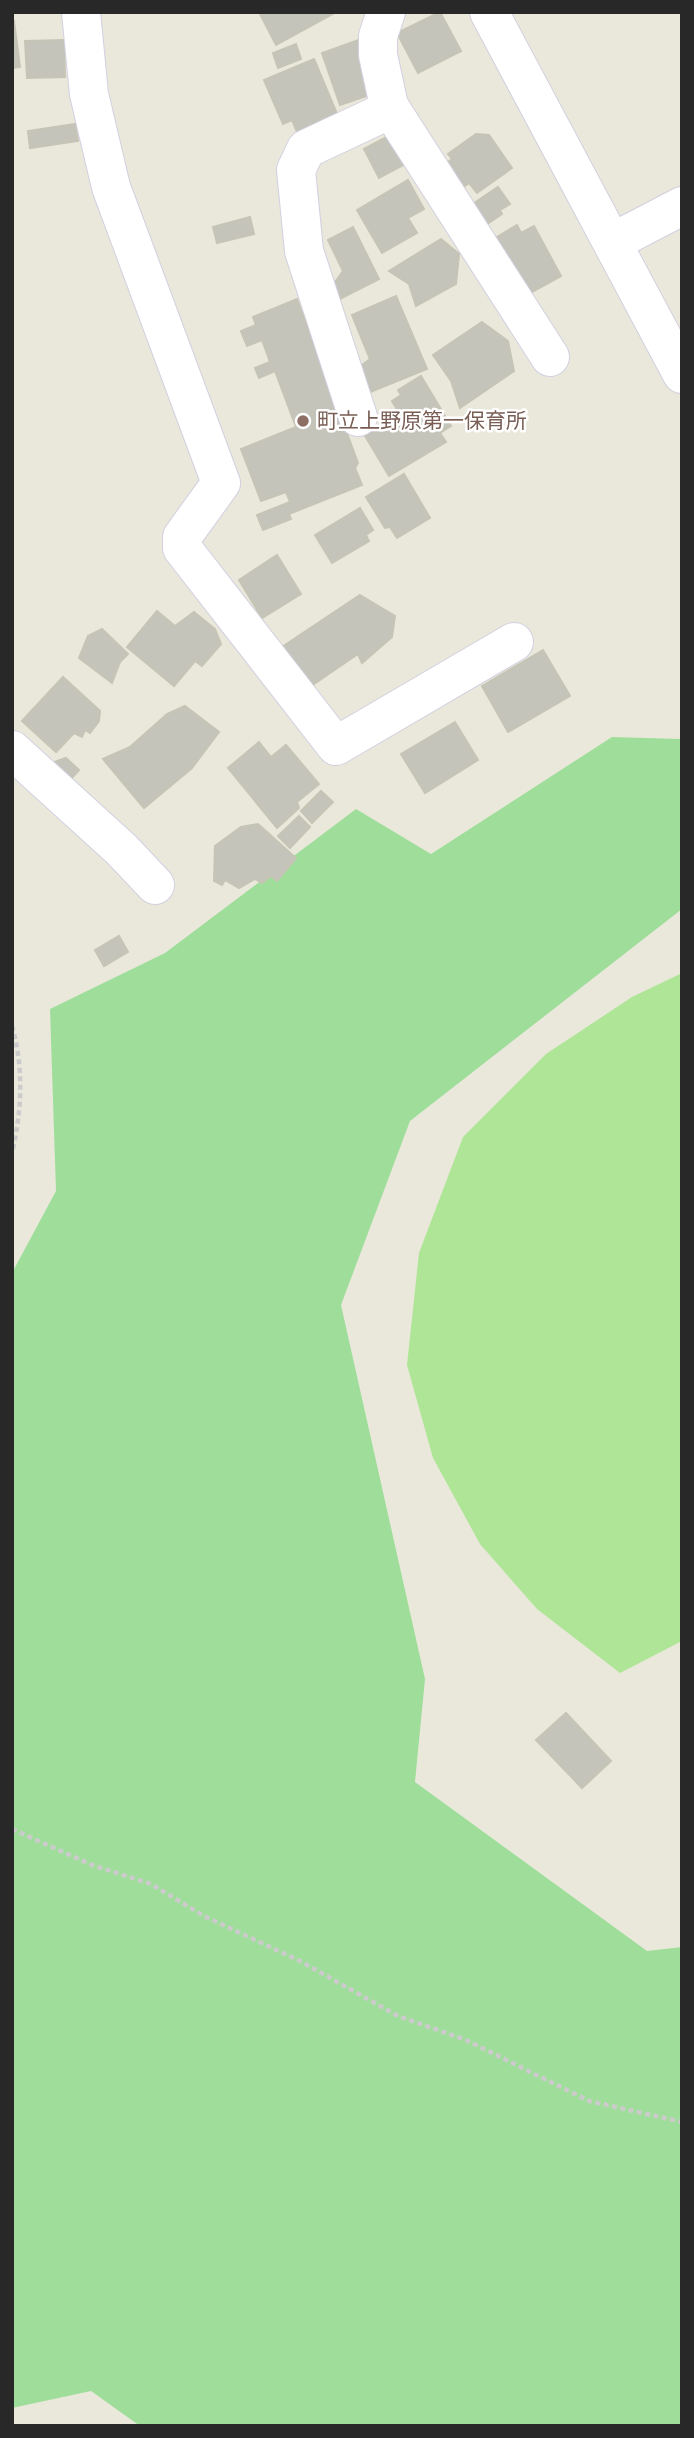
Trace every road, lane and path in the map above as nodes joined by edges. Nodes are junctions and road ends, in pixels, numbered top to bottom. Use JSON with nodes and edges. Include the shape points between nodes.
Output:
{"nodes":[{"id":1,"x":81,"y":12,"type":"edge"},
{"id":2,"x":386,"y":12,"type":"edge"},
{"id":3,"x":489,"y":12,"type":"edge"},
{"id":4,"x":391,"y":109,"type":"junction"},
{"id":5,"x":682,"y":206,"type":"edge"},
{"id":6,"x":613,"y":242,"type":"junction"},
{"id":7,"x":550,"y":357,"type":"dead end"},
{"id":8,"x":682,"y":374,"type":"edge"},
{"id":9,"x":358,"y":417,"type":"dead end"},
{"id":10,"x":514,"y":642,"type":"dead end"},
{"id":11,"x":12,"y":750,"type":"edge"},
{"id":12,"x":155,"y":885,"type":"dead end"},
{"id":13,"x":12,"y":1026,"type":"edge"},
{"id":14,"x":12,"y":1153,"type":"edge"},
{"id":15,"x":12,"y":1829,"type":"edge"},
{"id":16,"x":682,"y":2122,"type":"edge"}],
"edges":[{"from":1,"to":10,"type":"street","via":[[89,94],[111,187],[221,483],[182,537],[182,548],[335,746]]},
{"from":2,"to":4,"type":"street","via":[[377,36]]},
{"from":3,"to":6,"type":"street"},
{"from":4,"to":7,"type":"street"},
{"from":4,"to":9,"type":"street","via":[[306,149],[296,170],[304,251]]},
{"from":5,"to":6,"type":"street"},
{"from":6,"to":8,"type":"street"},
{"from":11,"to":12,"type":"street"},
{"from":13,"to":14,"type":"path","via":[[21,1058],[19,1122]]},
{"from":15,"to":16,"type":"path","via":[[92,1865],[151,1884],[398,2016],[466,2040],[589,2101]]}]}
